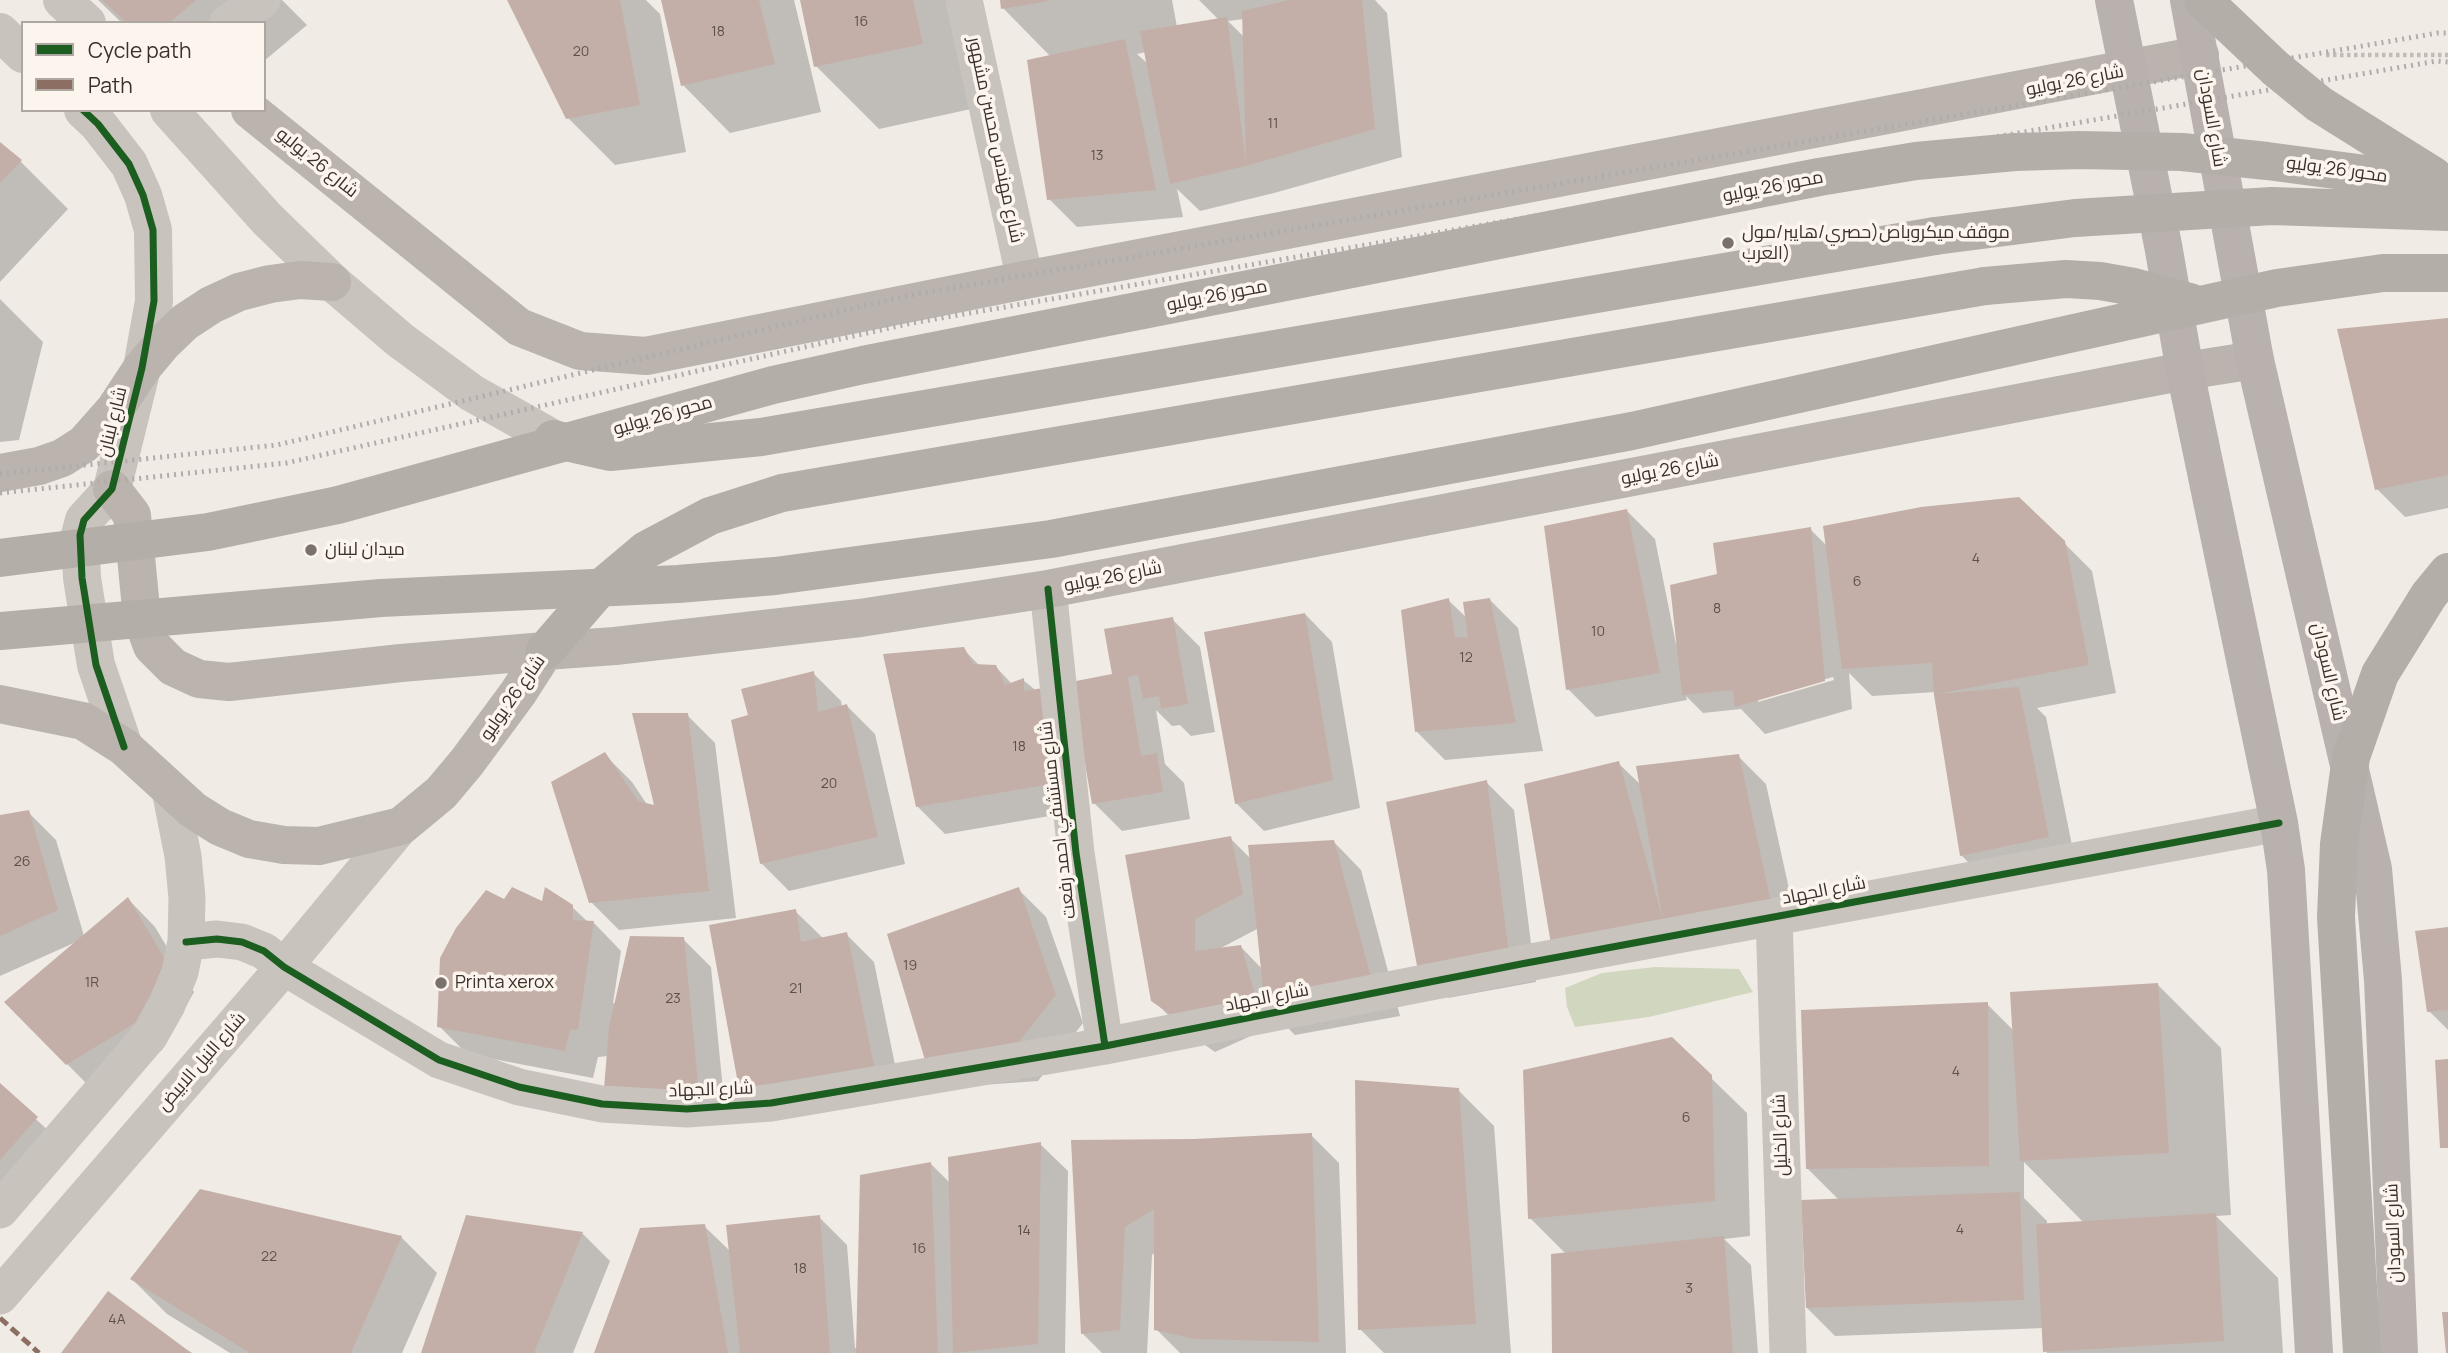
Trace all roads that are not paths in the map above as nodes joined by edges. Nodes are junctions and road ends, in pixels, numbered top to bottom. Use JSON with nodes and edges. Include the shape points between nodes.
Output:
{"nodes":[{"id":1,"x":62,"y":0,"type":"edge"},
{"id":2,"x":262,"y":0,"type":"edge"},
{"id":3,"x":964,"y":0,"type":"edge"},
{"id":4,"x":2114,"y":0,"type":"edge"},
{"id":5,"x":2189,"y":0,"type":"edge"},
{"id":6,"x":2203,"y":0,"type":"edge"},
{"id":7,"x":85,"y":21,"type":"edge"},
{"id":8,"x":231,"y":21,"type":"edge"},
{"id":9,"x":0,"y":33,"type":"edge"},
{"id":10,"x":21,"y":52,"type":"edge"},
{"id":11,"x":2200,"y":55,"type":"junction"},
{"id":12,"x":2127,"y":71,"type":"junction"},
{"id":13,"x":85,"y":112,"type":"edge"},
{"id":14,"x":171,"y":112,"type":"edge"},
{"id":15,"x":252,"y":112,"type":"edge"},
{"id":16,"x":2448,"y":185,"type":"edge"},
{"id":17,"x":2448,"y":212,"type":"edge"},
{"id":18,"x":2448,"y":273,"type":"edge"},
{"id":19,"x":1025,"y":280,"type":"junction"},
{"id":20,"x":332,"y":282,"type":"junction"},
{"id":21,"x":2197,"y":304,"type":"junction"},
{"id":22,"x":2255,"y":360,"type":"junction"},
{"id":23,"x":142,"y":368,"type":"junction"},
{"id":24,"x":2185,"y":372,"type":"junction"},
{"id":25,"x":552,"y":438,"type":"joint"},
{"id":26,"x":0,"y":473,"type":"edge"},
{"id":27,"x":112,"y":489,"type":"junction"},
{"id":28,"x":0,"y":558,"type":"edge"},
{"id":29,"x":2448,"y":572,"type":"edge"},
{"id":30,"x":1048,"y":589,"type":"junction"},
{"id":31,"x":0,"y":631,"type":"edge"},
{"id":32,"x":545,"y":651,"type":"junction"},
{"id":33,"x":0,"y":704,"type":"edge"},
{"id":34,"x":124,"y":747,"type":"junction"},
{"id":35,"x":170,"y":790,"type":"junction"},
{"id":36,"x":2279,"y":823,"type":"junction"},
{"id":37,"x":401,"y":826,"type":"junction"},
{"id":38,"x":1774,"y":917,"type":"junction"},
{"id":39,"x":186,"y":942,"type":"junction"},
{"id":40,"x":284,"y":967,"type":"junction"},
{"id":41,"x":1105,"y":1046,"type":"junction"},
{"id":42,"x":0,"y":1210,"type":"edge"},
{"id":43,"x":0,"y":1296,"type":"edge"},
{"id":44,"x":1788,"y":1353,"type":"edge"},
{"id":45,"x":2314,"y":1353,"type":"edge"},
{"id":46,"x":2362,"y":1353,"type":"edge"},
{"id":47,"x":2399,"y":1353,"type":"edge"}],
"edges":[{"from":1,"to":7,"type":"street"},
{"from":2,"to":8,"type":"street"},
{"from":3,"to":19,"type":"street","name":"شارع مهندس محسن مشهور"},
{"from":4,"to":12,"type":"main road"},
{"from":5,"to":11,"type":"main road","name":"شارع السودان"},
{"from":6,"to":16,"type":"highway","bridge":true,"via":[[2319,104]]},
{"from":9,"to":10,"type":"street"},
{"from":11,"to":12,"type":"main road","name":"شارع 26 يوليو"},
{"from":11,"to":22,"type":"main road","name":"شارع السودان"},
{"from":12,"to":19,"type":"main road","name":"شارع 26 يوليو"},
{"from":12,"to":24,"type":"main road"},
{"from":13,"to":23,"type":"street","name":"شارع لبنان","via":[[129,164],[153,230],[155,301]]},
{"from":14,"to":20,"type":"street","via":[[267,219]]},
{"from":15,"to":19,"type":"main road","name":"شارع 26 يوليو","via":[[519,327],[580,351],[646,356]]},
{"from":16,"to":28,"type":"highway","name":"محور 26 يوليو","bridge":true,"via":[[2182,152],[2066,151],[1916,161],[863,365],[338,505],[208,532]]},
{"from":17,"to":25,"type":"highway","bridge":true,"via":[[2272,206],[2075,218],[1935,236],[761,437],[610,452]]},
{"from":18,"to":21,"type":"highway","bridge":true,"via":[[2383,273]]},
{"from":20,"to":23,"type":"main road","via":[[270,284],[211,305],[185,321]]},
{"from":20,"to":25,"type":"street","via":[[472,393]]},
{"from":21,"to":31,"type":"highway","bridge":true,"via":[[1632,431],[1051,539],[775,576],[381,598]]},
{"from":21,"to":32,"type":"highway","bridge":true,"via":[[2100,281],[1985,285],[782,493],[710,516],[646,550],[596,592]]},
{"from":22,"to":24,"type":"main road","name":"شارع 26 يوليو"},
{"from":22,"to":47,"type":"main road","name":"شارع السودان","via":[[2373,869],[2383,980]]},
{"from":23,"to":26,"type":"main road","via":[[116,409],[83,444],[62,458]]},
{"from":23,"to":27,"type":"street","name":"شارع لبنان"},
{"from":24,"to":30,"type":"main road","name":"شارع 26 يوليو"},
{"from":24,"to":36,"type":"main road"},
{"from":27,"to":32,"type":"main road","via":[[132,515],[142,619],[152,646],[173,667],[199,679],[229,682]]},
{"from":27,"to":34,"type":"street","name":"شارع لبنان","via":[[83,520],[80,535],[96,665]]},
{"from":29,"to":46,"type":"highway","bridge":true,"via":[[2380,674],[2351,757],[2339,844],[2336,917]]},
{"from":30,"to":32,"type":"main road","name":"شارع 26 يوليو","via":[[860,618]]},
{"from":30,"to":41,"type":"street","name":"شارع مستشفي احمد رفعت","via":[[1076,853]]},
{"from":32,"to":37,"type":"main road","name":"شارع 26 يوليو","via":[[467,762],[441,793]]},
{"from":33,"to":34,"type":"main road","name":"شارع 26 يوليو","via":[[83,720]]},
{"from":34,"to":35,"type":"main road","name":"شارع 26 يوليو"},
{"from":35,"to":37,"type":"main road","name":"شارع 26 يوليو","via":[[220,827],[249,839],[284,845],[319,846]]},
{"from":35,"to":39,"type":"street","via":[[183,856]]},
{"from":36,"to":38,"type":"street","name":"شارع الجهاد"},
{"from":36,"to":45,"type":"main road","via":[[2290,917]]},
{"from":37,"to":40,"type":"street","name":"شارع النيل الابيض"},
{"from":38,"to":41,"type":"street","name":"شارع الجهاد"},
{"from":38,"to":44,"type":"street","name":"شارع الخليل"},
{"from":39,"to":40,"type":"street","name":"شارع الجهاد","via":[[242,942],[264,951]]},
{"from":39,"to":42,"type":"street","via":[[180,972],[150,1035]]},
{"from":40,"to":41,"type":"street","name":"شارع الجهاد","via":[[439,1060],[519,1087],[602,1104],[687,1109],[771,1103]]},
{"from":40,"to":43,"type":"street","name":"شارع النيل الابيض"}]}
